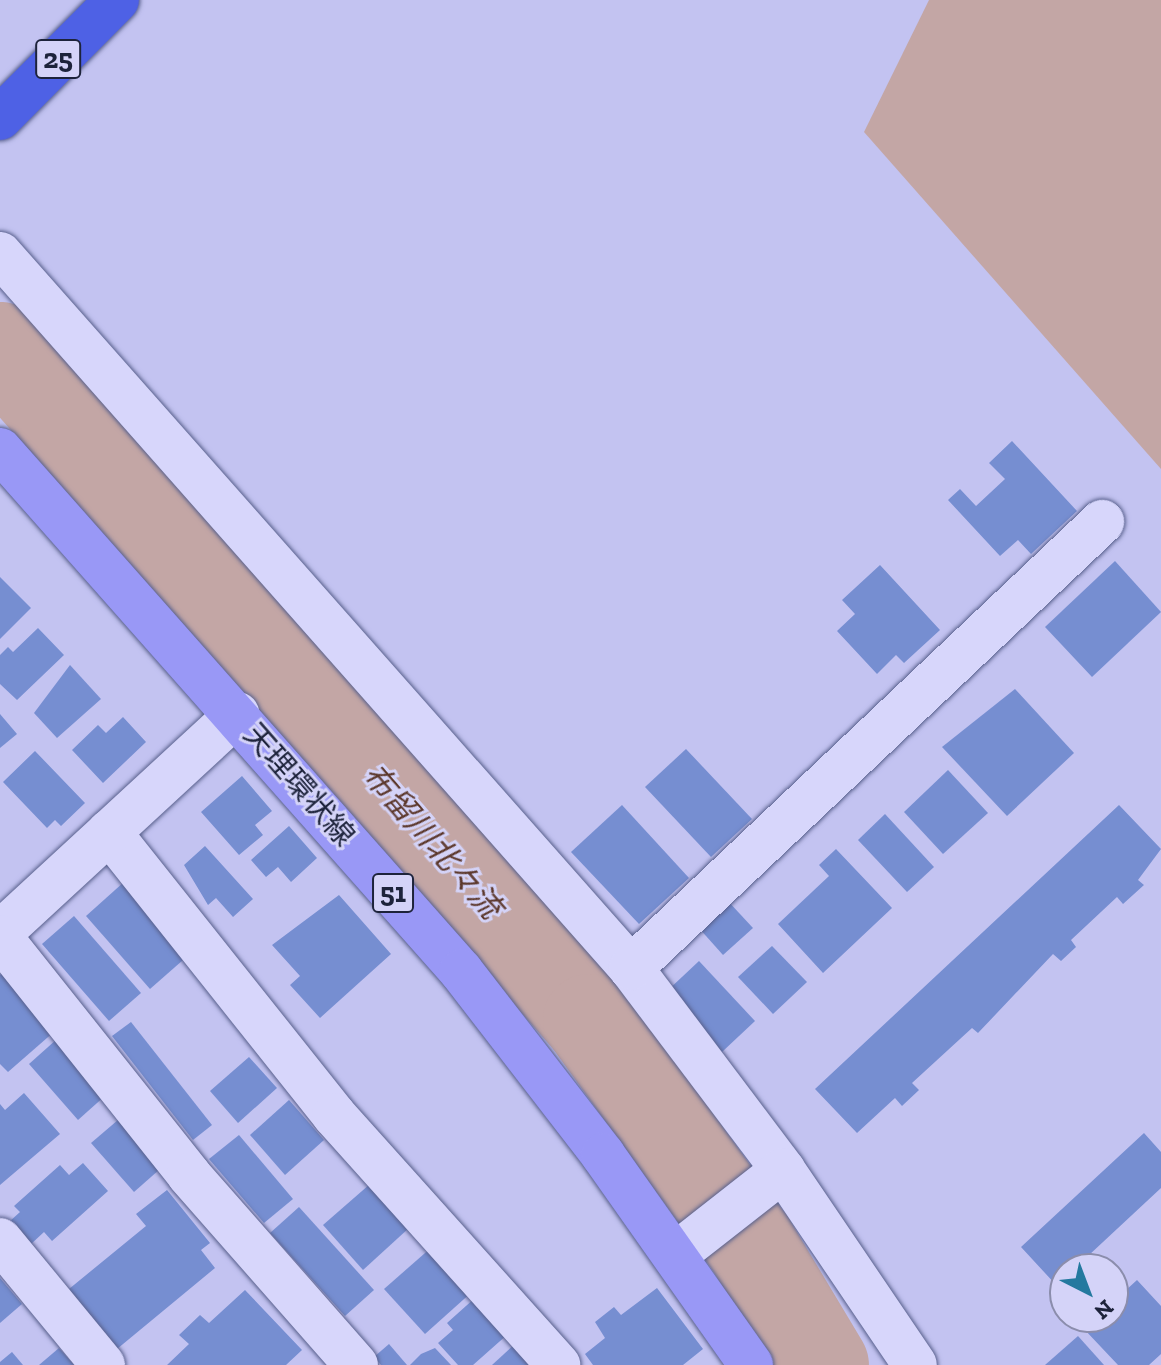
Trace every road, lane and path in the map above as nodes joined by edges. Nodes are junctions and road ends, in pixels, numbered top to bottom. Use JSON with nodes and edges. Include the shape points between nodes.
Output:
{"nodes":[{"id":1,"x":117,"y":0,"type":"edge"},
{"id":2,"x":0,"y":118,"type":"edge"},
{"id":3,"x":0,"y":254,"type":"edge"},
{"id":4,"x":0,"y":450,"type":"edge"},
{"id":5,"x":1102,"y":522,"type":"dead end"},
{"id":6,"x":237,"y":714,"type":"junction"},
{"id":7,"x":109,"y":832,"type":"junction"},
{"id":8,"x":0,"y":935,"type":"edge"},
{"id":9,"x":631,"y":968,"type":"junction"},
{"id":10,"x":783,"y":1170,"type":"junction"},
{"id":11,"x":0,"y":1240,"type":"edge"},
{"id":12,"x":676,"y":1254,"type":"junction"},
{"id":13,"x":103,"y":1365,"type":"edge"},
{"id":14,"x":356,"y":1365,"type":"edge"},
{"id":15,"x":558,"y":1365,"type":"edge"},
{"id":16,"x":751,"y":1365,"type":"edge"},
{"id":17,"x":915,"y":1365,"type":"edge"}],
"edges":[{"from":1,"to":2,"type":"highway","number":"25"},
{"from":3,"to":9,"type":"street"},
{"from":4,"to":6,"type":"main road","name":"天理環状線","number":"51"},
{"from":5,"to":9,"type":"street"},
{"from":6,"to":7,"type":"street"},
{"from":6,"to":12,"type":"main road","name":"天理環状線","number":"51","via":[[461,971]]},
{"from":7,"to":8,"type":"street"},
{"from":7,"to":15,"type":"street","via":[[334,1115]]},
{"from":8,"to":14,"type":"street","via":[[189,1175]]},
{"from":9,"to":10,"type":"street"},
{"from":10,"to":12,"type":"street"},
{"from":10,"to":17,"type":"street"},
{"from":11,"to":13,"type":"street"},
{"from":12,"to":16,"type":"main road","name":"天理環状線","number":"51"}]}
